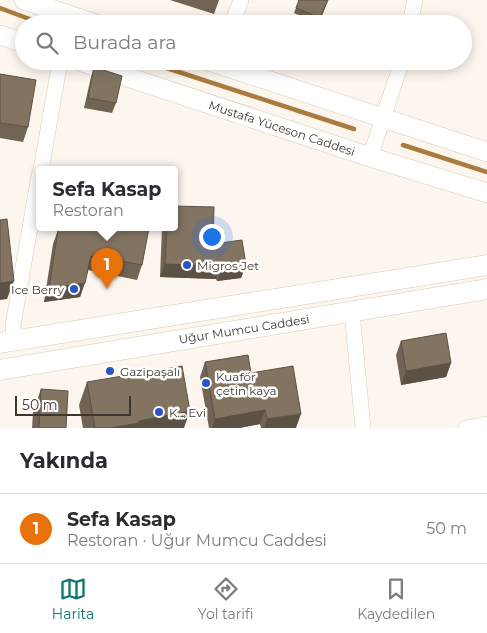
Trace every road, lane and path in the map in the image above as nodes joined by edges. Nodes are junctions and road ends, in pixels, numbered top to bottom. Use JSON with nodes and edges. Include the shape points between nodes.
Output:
{"nodes":[{"id":1,"x":24,"y":0,"type":"edge"},
{"id":2,"x":241,"y":0,"type":"edge"},
{"id":3,"x":415,"y":0,"type":"edge"},
{"id":4,"x":69,"y":15,"type":"edge"},
{"id":5,"x":235,"y":15,"type":"edge"},
{"id":6,"x":412,"y":15,"type":"edge"},
{"id":7,"x":0,"y":35,"type":"edge"},
{"id":8,"x":15,"y":40,"type":"edge"},
{"id":9,"x":58,"y":70,"type":"edge"},
{"id":10,"x":106,"y":70,"type":"edge"},
{"id":11,"x":239,"y":70,"type":"edge"},
{"id":12,"x":399,"y":70,"type":"edge"},
{"id":13,"x":384,"y":118,"type":"junction"},
{"id":14,"x":487,"y":152,"type":"edge"},
{"id":15,"x":370,"y":157,"type":"junction"},
{"id":16,"x":42,"y":166,"type":"edge"},
{"id":17,"x":487,"y":193,"type":"edge"},
{"id":18,"x":36,"y":198,"type":"edge"},
{"id":19,"x":487,"y":264,"type":"edge"},
{"id":20,"x":487,"y":289,"type":"edge"},
{"id":21,"x":352,"y":312,"type":"junction"},
{"id":22,"x":7,"y":341,"type":"edge"},
{"id":23,"x":0,"y":370,"type":"edge"},
{"id":24,"x":487,"y":424,"type":"edge"},
{"id":25,"x":363,"y":428,"type":"edge"},
{"id":26,"x":466,"y":428,"type":"edge"}],
"edges":[{"from":1,"to":4,"type":"street"},
{"from":2,"to":5,"type":"street"},
{"from":3,"to":6,"type":"street"},
{"from":7,"to":8,"type":"street"},
{"from":9,"to":16,"type":"street"},
{"from":10,"to":15,"type":"street","name":"Mustafa Yüceson Caddesi"},
{"from":11,"to":13,"type":"street"},
{"from":12,"to":13,"type":"street"},
{"from":13,"to":14,"type":"street"},
{"from":13,"to":15,"type":"street"},
{"from":15,"to":17,"type":"street","name":"Mustafa Yüceson Caddesi"},
{"from":18,"to":22,"type":"street","via":[[13,325]]},
{"from":19,"to":22,"type":"main road","name":"Uğur Mumcu Caddesi"},
{"from":20,"to":21,"type":"main road","name":"Uğur Mumcu Caddesi"},
{"from":21,"to":23,"type":"main road","name":"Uğur Mumcu Caddesi"},
{"from":21,"to":25,"type":"street"},
{"from":24,"to":26,"type":"street"}]}
